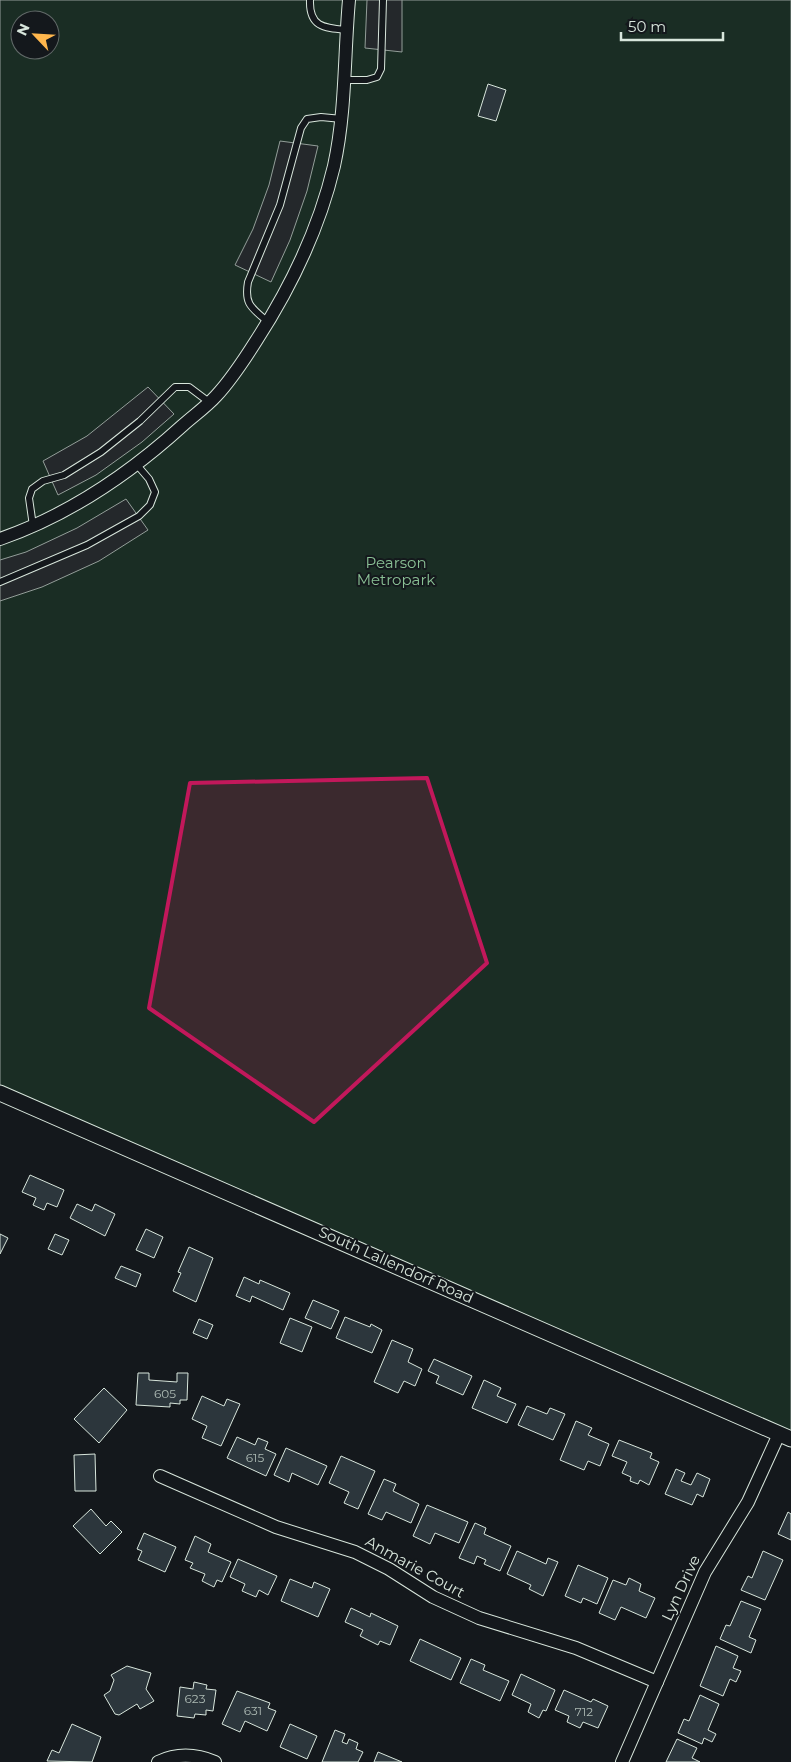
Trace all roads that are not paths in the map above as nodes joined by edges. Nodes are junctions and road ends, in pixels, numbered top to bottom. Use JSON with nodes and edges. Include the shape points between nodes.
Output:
{"nodes":[{"id":1,"x":310,"y":0,"type":"edge"},
{"id":2,"x":349,"y":0,"type":"edge"},
{"id":3,"x":383,"y":0,"type":"edge"},
{"id":4,"x":346,"y":30,"type":"junction"},
{"id":5,"x":344,"y":80,"type":"junction"},
{"id":6,"x":342,"y":119,"type":"junction"},
{"id":7,"x":268,"y":322,"type":"junction"},
{"id":8,"x":209,"y":402,"type":"junction"},
{"id":9,"x":137,"y":465,"type":"junction"},
{"id":10,"x":34,"y":526,"type":"junction"},
{"id":11,"x":0,"y":539,"type":"edge"},
{"id":12,"x":0,"y":582,"type":"edge"},
{"id":13,"x":0,"y":1093,"type":"edge"},
{"id":14,"x":785,"y":1436,"type":"edge"},
{"id":15,"x":160,"y":1476,"type":"dead end"},
{"id":16,"x":657,"y":1682,"type":"junction"},
{"id":17,"x":158,"y":1762,"type":"edge"},
{"id":18,"x":215,"y":1762,"type":"edge"},
{"id":19,"x":622,"y":1762,"type":"edge"}],
"edges":[{"from":1,"to":4,"type":"lane","via":[[315,22],[323,27]]},
{"from":2,"to":4,"type":"street"},
{"from":3,"to":5,"type":"lane","via":[[381,69],[377,77],[367,80]]},
{"from":4,"to":5,"type":"street"},
{"from":5,"to":6,"type":"street"},
{"from":6,"to":7,"type":"street","via":[[334,166],[320,212],[290,285]]},
{"from":6,"to":7,"type":"lane","via":[[307,119],[301,128],[280,205],[248,282],[248,302]]},
{"from":7,"to":8,"type":"street","via":[[241,364]]},
{"from":8,"to":9,"type":"street"},
{"from":8,"to":10,"type":"lane","via":[[189,387],[175,387],[101,452],[64,475],[32,489],[29,498]]},
{"from":9,"to":10,"type":"street","via":[[84,502]]},
{"from":9,"to":12,"type":"lane","via":[[149,479],[154,492],[150,505],[139,516],[87,545]]},
{"from":10,"to":11,"type":"street"},
{"from":13,"to":14,"type":"street","name":"South Lallendorf Road"},
{"from":14,"to":16,"type":"street","name":"Lyn Drive","via":[[708,1565]]},
{"from":15,"to":16,"type":"street","name":"Anmarie Court","via":[[276,1527],[355,1552],[472,1615],[568,1645]]},
{"from":16,"to":19,"type":"street","name":"Lyn Drive"},
{"from":17,"to":18,"type":"street","via":[[189,1756]]}]}
